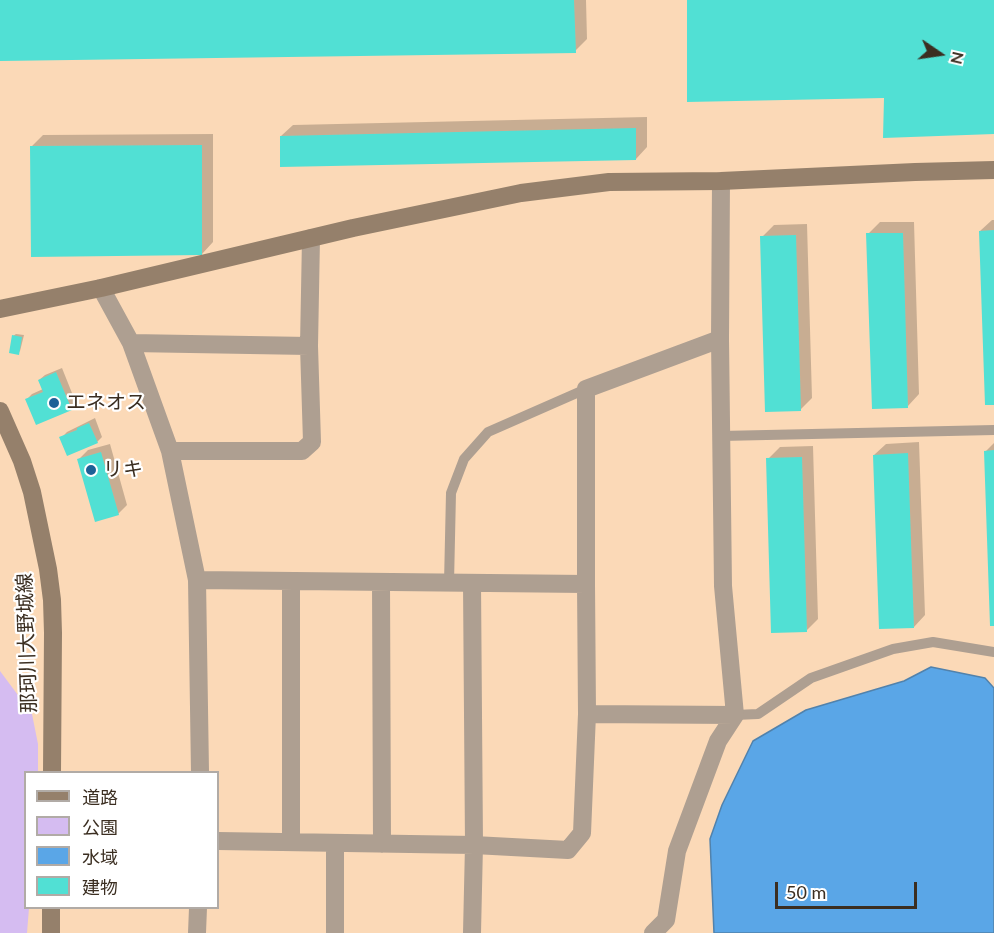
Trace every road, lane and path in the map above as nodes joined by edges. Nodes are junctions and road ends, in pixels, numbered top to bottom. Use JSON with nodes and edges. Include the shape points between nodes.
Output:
{"nodes":[{"id":1,"x":994,"y":170,"type":"edge"},
{"id":2,"x":721,"y":181,"type":"junction"},
{"id":3,"x":311,"y":238,"type":"junction"},
{"id":4,"x":101,"y":288,"type":"junction"},
{"id":5,"x":0,"y":309,"type":"edge"},
{"id":6,"x":720,"y":339,"type":"junction"},
{"id":7,"x":132,"y":343,"type":"junction"},
{"id":8,"x":309,"y":346,"type":"junction"},
{"id":9,"x":586,"y":389,"type":"junction"},
{"id":10,"x":0,"y":411,"type":"edge"},
{"id":11,"x":994,"y":430,"type":"edge"},
{"id":12,"x":722,"y":436,"type":"junction"},
{"id":13,"x":170,"y":451,"type":"junction"},
{"id":14,"x":197,"y":580,"type":"junction"},
{"id":15,"x":291,"y":581,"type":"junction"},
{"id":16,"x":381,"y":582,"type":"junction"},
{"id":17,"x":450,"y":583,"type":"junction"},
{"id":18,"x":472,"y":583,"type":"junction"},
{"id":19,"x":586,"y":584,"type":"junction"},
{"id":20,"x":994,"y":652,"type":"edge"},
{"id":21,"x":587,"y":714,"type":"junction"},
{"id":22,"x":735,"y":715,"type":"junction"},
{"id":23,"x":52,"y":771,"type":"edge"},
{"id":24,"x":200,"y":771,"type":"edge"},
{"id":25,"x":219,"y":841,"type":"edge"},
{"id":26,"x":291,"y":842,"type":"junction"},
{"id":27,"x":335,"y":843,"type":"junction"},
{"id":28,"x":382,"y":844,"type":"junction"},
{"id":29,"x":474,"y":845,"type":"junction"},
{"id":30,"x":51,"y":909,"type":"edge"},
{"id":31,"x":198,"y":909,"type":"edge"},
{"id":32,"x":51,"y":933,"type":"edge"},
{"id":33,"x":197,"y":933,"type":"edge"},
{"id":34,"x":335,"y":933,"type":"edge"},
{"id":35,"x":472,"y":933,"type":"edge"},
{"id":36,"x":654,"y":933,"type":"edge"}],
"edges":[{"from":1,"to":2,"type":"street"},
{"from":2,"to":3,"type":"street","via":[[609,182],[521,193]]},
{"from":2,"to":6,"type":"street"},
{"from":3,"to":4,"type":"street"},
{"from":3,"to":8,"type":"street"},
{"from":4,"to":5,"type":"street"},
{"from":4,"to":7,"type":"street"},
{"from":6,"to":9,"type":"street"},
{"from":6,"to":12,"type":"street"},
{"from":7,"to":8,"type":"street"},
{"from":7,"to":13,"type":"street"},
{"from":8,"to":13,"type":"street","via":[[312,442],[302,451]]},
{"from":9,"to":17,"type":"lane","via":[[488,432],[464,459],[451,493]]},
{"from":9,"to":19,"type":"street"},
{"from":10,"to":23,"type":"street","name":"那珂川大野城線","via":[[22,461],[44,543],[52,600]]},
{"from":11,"to":12,"type":"lane"},
{"from":12,"to":22,"type":"street","via":[[723,586]]},
{"from":13,"to":14,"type":"street"},
{"from":14,"to":15,"type":"street"},
{"from":14,"to":24,"type":"street"},
{"from":15,"to":16,"type":"street"},
{"from":15,"to":26,"type":"street"},
{"from":16,"to":17,"type":"street"},
{"from":16,"to":28,"type":"street"},
{"from":17,"to":18,"type":"street"},
{"from":18,"to":19,"type":"street"},
{"from":18,"to":29,"type":"street"},
{"from":19,"to":21,"type":"street"},
{"from":20,"to":22,"type":"lane","via":[[933,642],[893,649],[811,678],[758,714]]},
{"from":21,"to":22,"type":"street"},
{"from":21,"to":29,"type":"street","via":[[582,834],[568,850]]},
{"from":22,"to":36,"type":"street","via":[[718,741],[677,851],[666,920]]},
{"from":25,"to":26,"type":"street"},
{"from":26,"to":27,"type":"street"},
{"from":27,"to":28,"type":"street"},
{"from":27,"to":34,"type":"street"},
{"from":28,"to":29,"type":"street"},
{"from":29,"to":35,"type":"street"},
{"from":30,"to":32,"type":"street"},
{"from":31,"to":33,"type":"street"}]}
